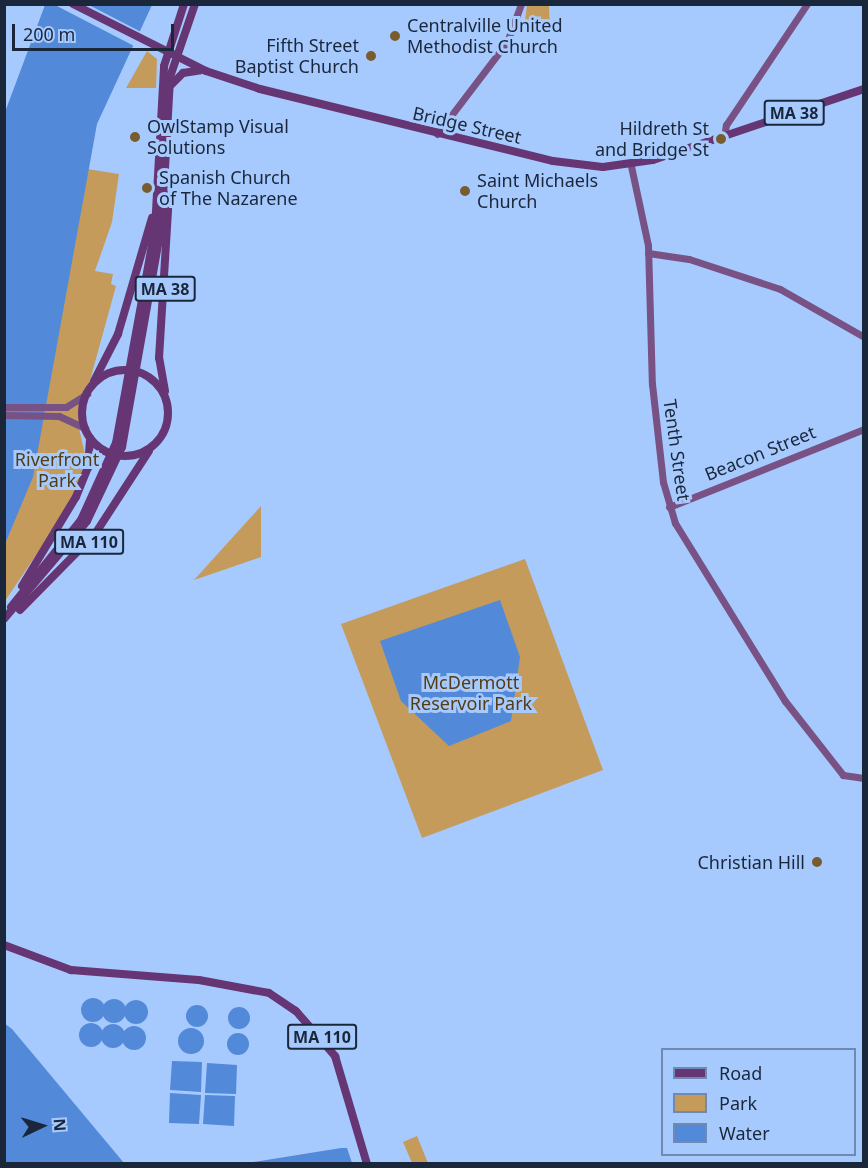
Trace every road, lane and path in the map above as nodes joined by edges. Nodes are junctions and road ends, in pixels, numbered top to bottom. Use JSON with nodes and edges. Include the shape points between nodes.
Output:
{"nodes":[{"id":1,"x":74,"y":4,"type":"edge"},
{"id":2,"x":184,"y":4,"type":"edge"},
{"id":3,"x":195,"y":4,"type":"edge"},
{"id":4,"x":521,"y":4,"type":"edge"},
{"id":5,"x":807,"y":4,"type":"edge"},
{"id":6,"x":167,"y":52,"type":"junction"},
{"id":7,"x":175,"y":56,"type":"junction"},
{"id":8,"x":206,"y":71,"type":"junction"},
{"id":9,"x":169,"y":88,"type":"junction"},
{"id":10,"x":864,"y":89,"type":"edge"},
{"id":11,"x":437,"y":134,"type":"junction"},
{"id":12,"x":724,"y":137,"type":"junction"},
{"id":13,"x":631,"y":166,"type":"junction"},
{"id":14,"x":167,"y":176,"type":"junction"},
{"id":15,"x":158,"y":199,"type":"junction"},
{"id":16,"x":648,"y":253,"type":"junction"},
{"id":17,"x":864,"y":337,"type":"edge"},
{"id":18,"x":92,"y":386,"type":"junction"},
{"id":19,"x":87,"y":394,"type":"junction"},
{"id":20,"x":166,"y":401,"type":"junction"},
{"id":21,"x":4,"y":407,"type":"edge"},
{"id":22,"x":54,"y":412,"type":"junction"},
{"id":23,"x":4,"y":415,"type":"edge"},
{"id":24,"x":86,"y":428,"type":"junction"},
{"id":25,"x":864,"y":429,"type":"edge"},
{"id":26,"x":90,"y":438,"type":"junction"},
{"id":27,"x":154,"y":445,"type":"junction"},
{"id":28,"x":669,"y":507,"type":"junction"},
{"id":29,"x":4,"y":617,"type":"edge"},
{"id":30,"x":864,"y":778,"type":"edge"},
{"id":31,"x":4,"y":945,"type":"edge"},
{"id":32,"x":367,"y":1164,"type":"edge"}],
"edges":[{"from":1,"to":6,"type":"main road","name":"Bridge Street"},
{"from":2,"to":6,"type":"main road"},
{"from":3,"to":7,"type":"main road"},
{"from":4,"to":11,"type":"street","via":[[507,42]]},
{"from":5,"to":12,"type":"street","via":[[726,125]]},
{"from":6,"to":7,"type":"main road","name":"Bridge Street","number":"MA 38"},
{"from":6,"to":15,"type":"main road","number":"MA 38"},
{"from":7,"to":8,"type":"main road","name":"Bridge Street","number":"MA 38"},
{"from":7,"to":9,"type":"main road"},
{"from":8,"to":9,"type":"main road","number":"MA 38","via":[[183,73]]},
{"from":8,"to":11,"type":"main road","name":"Bridge Street","number":"MA 38"},
{"from":9,"to":14,"type":"main road","number":"MA 38"},
{"from":10,"to":12,"type":"main road","name":"Bridge Street","number":"MA 38"},
{"from":11,"to":13,"type":"main road","name":"Bridge Street","number":"MA 38","via":[[553,161]]},
{"from":12,"to":13,"type":"main road","name":"Bridge Street","number":"MA 38"},
{"from":13,"to":16,"type":"street","name":"Tenth Street"},
{"from":14,"to":20,"type":"main road","number":"MA 38","via":[[159,358]]},
{"from":14,"to":29,"type":"main road","via":[[158,255],[117,460],[80,532]]},
{"from":15,"to":18,"type":"main road","number":"MA 38","via":[[118,334]]},
{"from":15,"to":29,"type":"main road","via":[[110,462],[76,528]]},
{"from":16,"to":17,"type":"street","via":[[689,260],[780,289]]},
{"from":16,"to":28,"type":"street","name":"Tenth Street","via":[[652,379]]},
{"from":18,"to":19,"type":"main road"},
{"from":18,"to":20,"type":"main road","via":[[120,371],[146,376]]},
{"from":19,"to":22,"type":"street"},
{"from":19,"to":24,"type":"main road"},
{"from":20,"to":27,"type":"main road","number":"MA 110","via":[[166,425]]},
{"from":21,"to":22,"type":"street"},
{"from":22,"to":23,"type":"street"},
{"from":22,"to":24,"type":"street"},
{"from":24,"to":26,"type":"main road","number":"MA 110"},
{"from":25,"to":28,"type":"street","name":"Beacon Street"},
{"from":26,"to":27,"type":"main road","via":[[100,447],[134,455]]},
{"from":26,"to":29,"type":"main road","number":"MA 110","via":[[88,468],[70,509]]},
{"from":27,"to":29,"type":"main road","number":"MA 110","via":[[88,543]]},
{"from":28,"to":30,"type":"street","name":"Tenth Street","via":[[704,576],[785,700],[843,775]]},
{"from":31,"to":32,"type":"main road","number":"MA 110","via":[[71,970],[199,980],[269,993],[296,1011],[335,1056]]}]}
